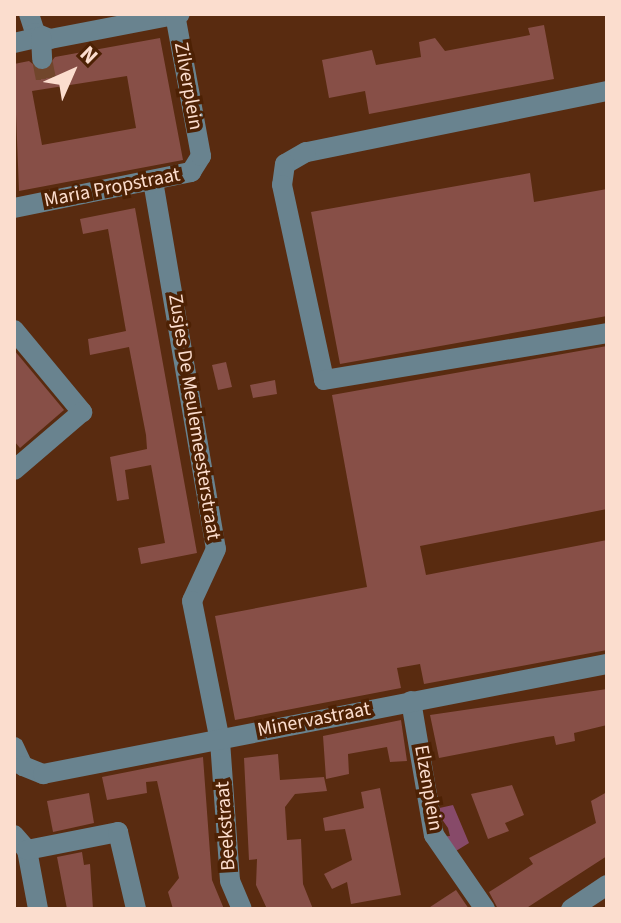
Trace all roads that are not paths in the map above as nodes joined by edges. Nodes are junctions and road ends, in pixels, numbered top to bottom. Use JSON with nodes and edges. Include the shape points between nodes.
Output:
{"nodes":[{"id":1,"x":29,"y":14,"type":"edge"},
{"id":2,"x":178,"y":15,"type":"edge"},
{"id":3,"x":41,"y":37,"type":"junction"},
{"id":4,"x":14,"y":43,"type":"edge"},
{"id":5,"x":42,"y":59,"type":"tunnel mouth"},
{"id":6,"x":607,"y":91,"type":"edge"},
{"id":7,"x":201,"y":156,"type":"joint"},
{"id":8,"x":153,"y":181,"type":"junction"},
{"id":9,"x":14,"y":208,"type":"edge"},
{"id":10,"x":14,"y":330,"type":"edge"},
{"id":11,"x":607,"y":333,"type":"edge"},
{"id":12,"x":14,"y":470,"type":"edge"},
{"id":13,"x":607,"y":664,"type":"edge"},
{"id":14,"x":411,"y":701,"type":"junction"},
{"id":15,"x":220,"y":741,"type":"junction"},
{"id":16,"x":14,"y":747,"type":"edge"},
{"id":17,"x":19,"y":775,"type":"edge"},
{"id":18,"x":20,"y":843,"type":"edge"},
{"id":19,"x":607,"y":885,"type":"edge"},
{"id":20,"x":38,"y":909,"type":"edge"},
{"id":21,"x":136,"y":909,"type":"edge"},
{"id":22,"x":242,"y":909,"type":"edge"},
{"id":23,"x":485,"y":909,"type":"edge"},
{"id":24,"x":571,"y":909,"type":"edge"}],
"edges":[{"from":1,"to":3,"type":"street"},
{"from":2,"to":3,"type":"street"},
{"from":2,"to":7,"type":"street","name":"Zilverplein"},
{"from":3,"to":4,"type":"street"},
{"from":3,"to":5,"type":"street"},
{"from":6,"to":11,"type":"street","via":[[306,152],[285,164],[282,185],[324,380]]},
{"from":7,"to":8,"type":"street","name":"Maria Propstraat","via":[[191,172]]},
{"from":8,"to":9,"type":"street","name":"Maria Propstraat"},
{"from":8,"to":15,"type":"street","name":"Zusjes De Meulemeesterstraat","via":[[216,549],[192,601]]},
{"from":10,"to":12,"type":"street","via":[[82,412]]},
{"from":13,"to":14,"type":"street","name":"Minervastraat"},
{"from":14,"to":15,"type":"street","name":"Minervastraat"},
{"from":14,"to":23,"type":"street","name":"Elzenplein","via":[[434,835]]},
{"from":15,"to":17,"type":"street","name":"Minervastraat"},
{"from":15,"to":22,"type":"street","name":"Beekstraat","via":[[226,851]]},
{"from":16,"to":17,"type":"street"},
{"from":18,"to":20,"type":"street"},
{"from":18,"to":21,"type":"street","via":[[118,832]]},
{"from":19,"to":24,"type":"street"}]}
